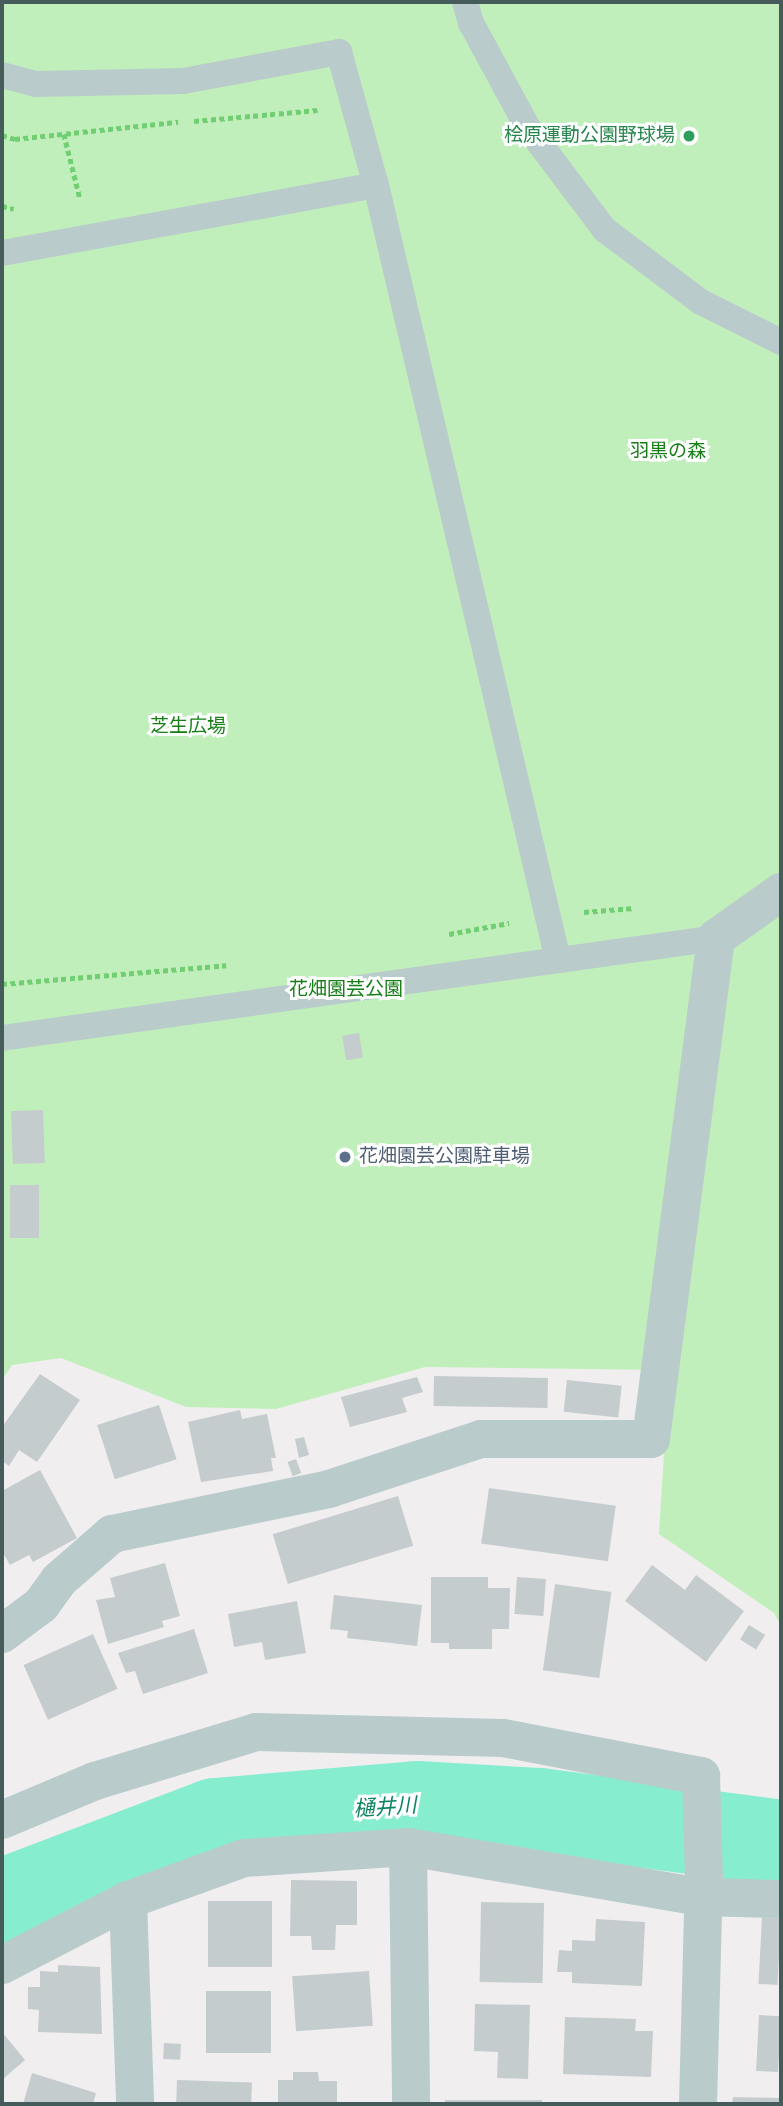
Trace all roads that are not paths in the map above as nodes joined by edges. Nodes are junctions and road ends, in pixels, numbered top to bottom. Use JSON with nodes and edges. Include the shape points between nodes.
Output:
{"nodes":[{"id":1,"x":465,"y":2,"type":"edge"},
{"id":2,"x":2,"y":75,"type":"edge"},
{"id":3,"x":376,"y":186,"type":"junction"},
{"id":4,"x":2,"y":253,"type":"edge"},
{"id":5,"x":781,"y":342,"type":"edge"},
{"id":6,"x":781,"y":892,"type":"edge"},
{"id":7,"x":716,"y":938,"type":"junction"},
{"id":8,"x":558,"y":960,"type":"junction"},
{"id":9,"x":2,"y":1038,"type":"edge"},
{"id":10,"x":2,"y":1634,"type":"edge"},
{"id":11,"x":2,"y":1820,"type":"edge"},
{"id":12,"x":408,"y":1847,"type":"junction"},
{"id":13,"x":703,"y":1886,"type":"junction"},
{"id":14,"x":781,"y":1899,"type":"edge"},
{"id":15,"x":128,"y":1900,"type":"junction"},
{"id":16,"x":2,"y":1965,"type":"edge"},
{"id":17,"x":135,"y":2104,"type":"edge"},
{"id":18,"x":411,"y":2104,"type":"edge"},
{"id":19,"x":698,"y":2104,"type":"edge"}],
"edges":[{"from":1,"to":5,"type":"lane","via":[[471,23],[528,128],[606,230],[701,302]]},
{"from":2,"to":3,"type":"lane","via":[[36,84],[183,81],[339,52]]},
{"from":3,"to":4,"type":"lane"},
{"from":3,"to":8,"type":"lane"},
{"from":6,"to":7,"type":"street"},
{"from":7,"to":8,"type":"lane"},
{"from":7,"to":10,"type":"street","via":[[651,1439],[481,1439],[329,1489],[112,1534],[59,1580],[41,1605]]},
{"from":8,"to":9,"type":"lane"},
{"from":11,"to":13,"type":"street","via":[[94,1781],[256,1732],[503,1738],[701,1776]]},
{"from":12,"to":13,"type":"street"},
{"from":12,"to":15,"type":"street","via":[[244,1858]]},
{"from":12,"to":18,"type":"street"},
{"from":13,"to":14,"type":"street"},
{"from":13,"to":19,"type":"street"},
{"from":15,"to":16,"type":"street"},
{"from":15,"to":17,"type":"street"}]}
